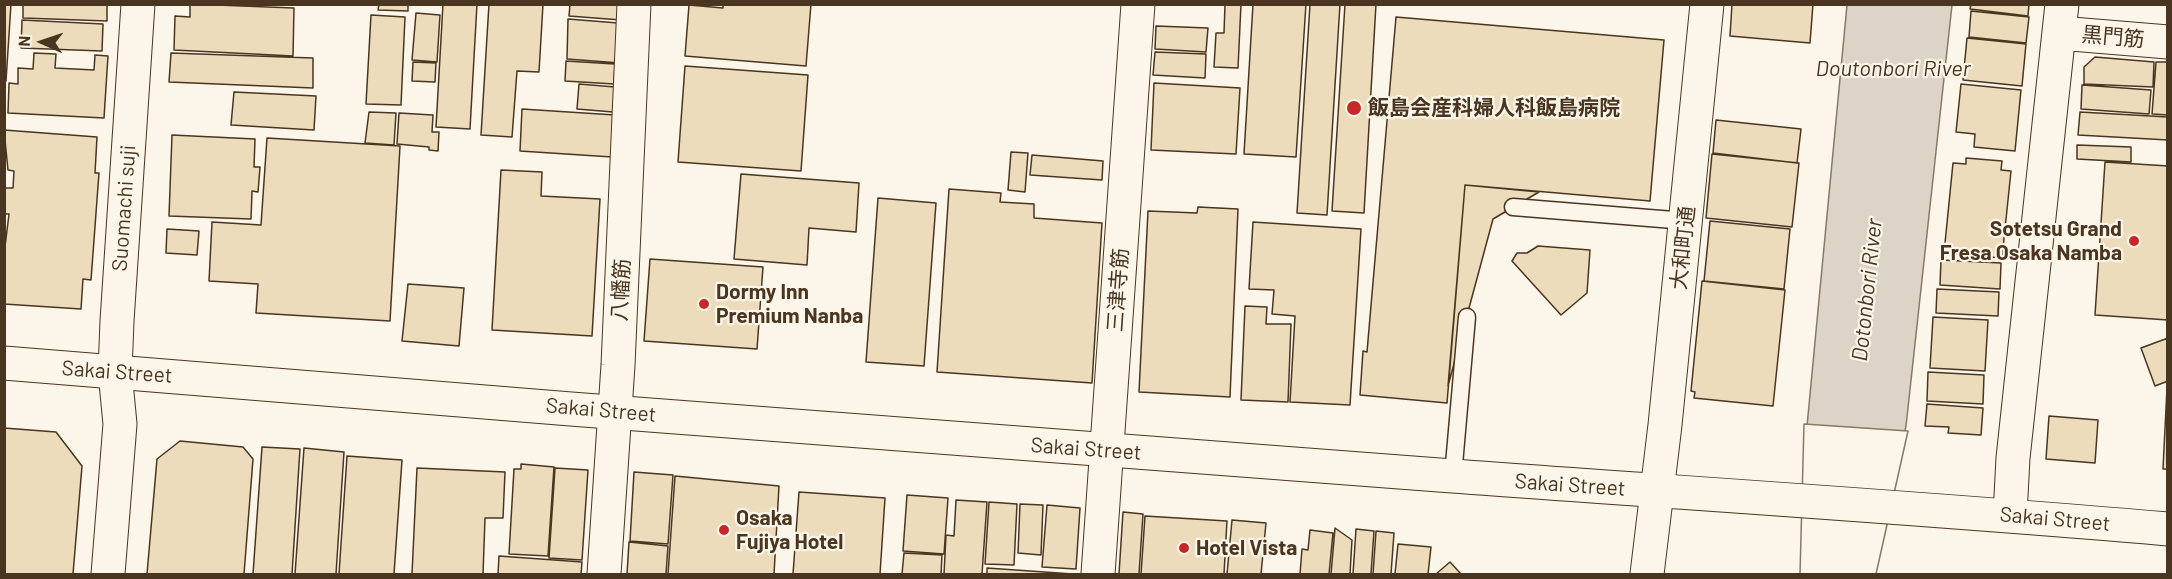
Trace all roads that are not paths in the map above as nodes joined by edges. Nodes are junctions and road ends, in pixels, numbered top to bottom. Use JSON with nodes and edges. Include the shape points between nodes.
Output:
{"nodes":[{"id":1,"x":138,"y":4,"type":"edge"},
{"id":2,"x":634,"y":4,"type":"edge"},
{"id":3,"x":1138,"y":4,"type":"edge"},
{"id":4,"x":1707,"y":4,"type":"edge"},
{"id":5,"x":2060,"y":19,"type":"edge"},
{"id":6,"x":2168,"y":42,"type":"edge"},
{"id":7,"x":1513,"y":207,"type":"dead end"},
{"id":8,"x":1686,"y":221,"type":"junction"},
{"id":9,"x":1467,"y":317,"type":"dead end"},
{"id":10,"x":4,"y":363,"type":"edge"},
{"id":11,"x":115,"y":372,"type":"junction"},
{"id":12,"x":615,"y":411,"type":"junction"},
{"id":13,"x":1107,"y":450,"type":"junction"},
{"id":14,"x":1453,"y":476,"type":"junction"},
{"id":15,"x":1657,"y":491,"type":"junction"},
{"id":16,"x":2010,"y":515,"type":"junction"},
{"id":17,"x":2168,"y":529,"type":"edge"},
{"id":18,"x":108,"y":574,"type":"edge"},
{"id":19,"x":604,"y":574,"type":"edge"},
{"id":20,"x":1098,"y":574,"type":"edge"},
{"id":21,"x":1647,"y":574,"type":"edge"}],
"edges":[{"from":1,"to":11,"type":"street","name":"Suomachi suji"},
{"from":2,"to":12,"type":"street","name":"八幡筋"},
{"from":3,"to":13,"type":"street","name":"三津寺筋"},
{"from":4,"to":8,"type":"street","name":"大和町通"},
{"from":5,"to":6,"type":"street","name":"黒門筋"},
{"from":5,"to":16,"type":"street"},
{"from":7,"to":8,"type":"lane"},
{"from":8,"to":15,"type":"street","name":"大和町通"},
{"from":9,"to":14,"type":"lane"},
{"from":10,"to":11,"type":"street","name":"Sakai Street"},
{"from":11,"to":12,"type":"street","name":"Sakai Street"},
{"from":11,"to":18,"type":"street","name":"Suomachi suji","via":[[120,424]]},
{"from":12,"to":13,"type":"street","name":"Sakai Street"},
{"from":12,"to":19,"type":"street","name":"八幡筋"},
{"from":13,"to":14,"type":"street","name":"Sakai Street"},
{"from":13,"to":20,"type":"street","name":"三津寺筋"},
{"from":14,"to":15,"type":"street","name":"Sakai Street"},
{"from":15,"to":16,"type":"street","name":"Sakai Street"},
{"from":15,"to":21,"type":"street","name":"大和町通"},
{"from":16,"to":17,"type":"street","name":"Sakai Street"}]}
